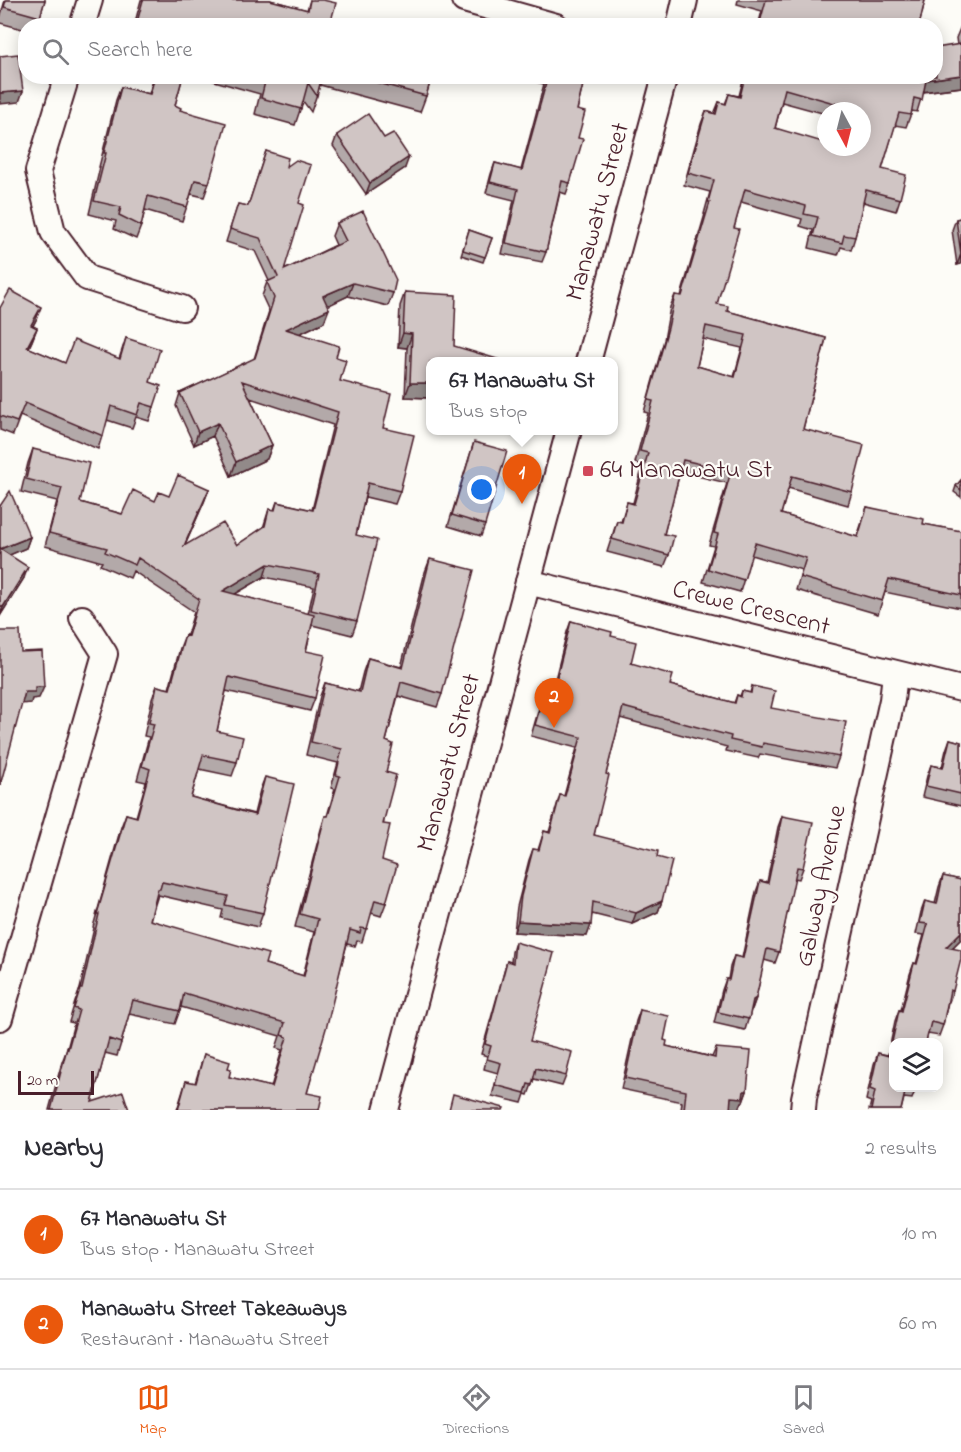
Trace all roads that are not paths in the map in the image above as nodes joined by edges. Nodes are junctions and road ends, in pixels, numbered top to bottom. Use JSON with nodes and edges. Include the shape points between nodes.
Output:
{"nodes":[{"id":1,"x":90,"y":0,"type":"edge"},
{"id":2,"x":464,"y":0,"type":"edge"},
{"id":3,"x":686,"y":0,"type":"edge"},
{"id":4,"x":84,"y":18,"type":"edge"},
{"id":5,"x":528,"y":18,"type":"edge"},
{"id":6,"x":681,"y":18,"type":"edge"},
{"id":7,"x":65,"y":84,"type":"edge"},
{"id":8,"x":663,"y":84,"type":"edge"},
{"id":9,"x":182,"y":308,"type":"dead end"},
{"id":10,"x":589,"y":357,"type":"edge"},
{"id":11,"x":568,"y":435,"type":"edge"},
{"id":12,"x":528,"y":582,"type":"junction"},
{"id":13,"x":82,"y":618,"type":"dead end"},
{"id":14,"x":895,"y":674,"type":"junction"},
{"id":15,"x":961,"y":689,"type":"edge"},
{"id":16,"x":0,"y":1018,"type":"edge"},
{"id":17,"x":386,"y":1110,"type":"edge"},
{"id":18,"x":803,"y":1110,"type":"edge"}],
"edges":[{"from":1,"to":4,"type":"street"},
{"from":2,"to":5,"type":"street"},
{"from":3,"to":6,"type":"street"},
{"from":7,"to":9,"type":"street","via":[[38,171],[53,232],[87,278]]},
{"from":8,"to":10,"type":"street","name":"Manawatu Street"},
{"from":11,"to":12,"type":"street","name":"Manawatu Street"},
{"from":12,"to":14,"type":"street","name":"Crewe Crescent"},
{"from":12,"to":17,"type":"street","name":"Manawatu Street"},
{"from":13,"to":16,"type":"street","via":[[105,654]]},
{"from":14,"to":15,"type":"street","name":"Crewe Crescent"},
{"from":14,"to":18,"type":"street","name":"Galway Avenue"}]}
